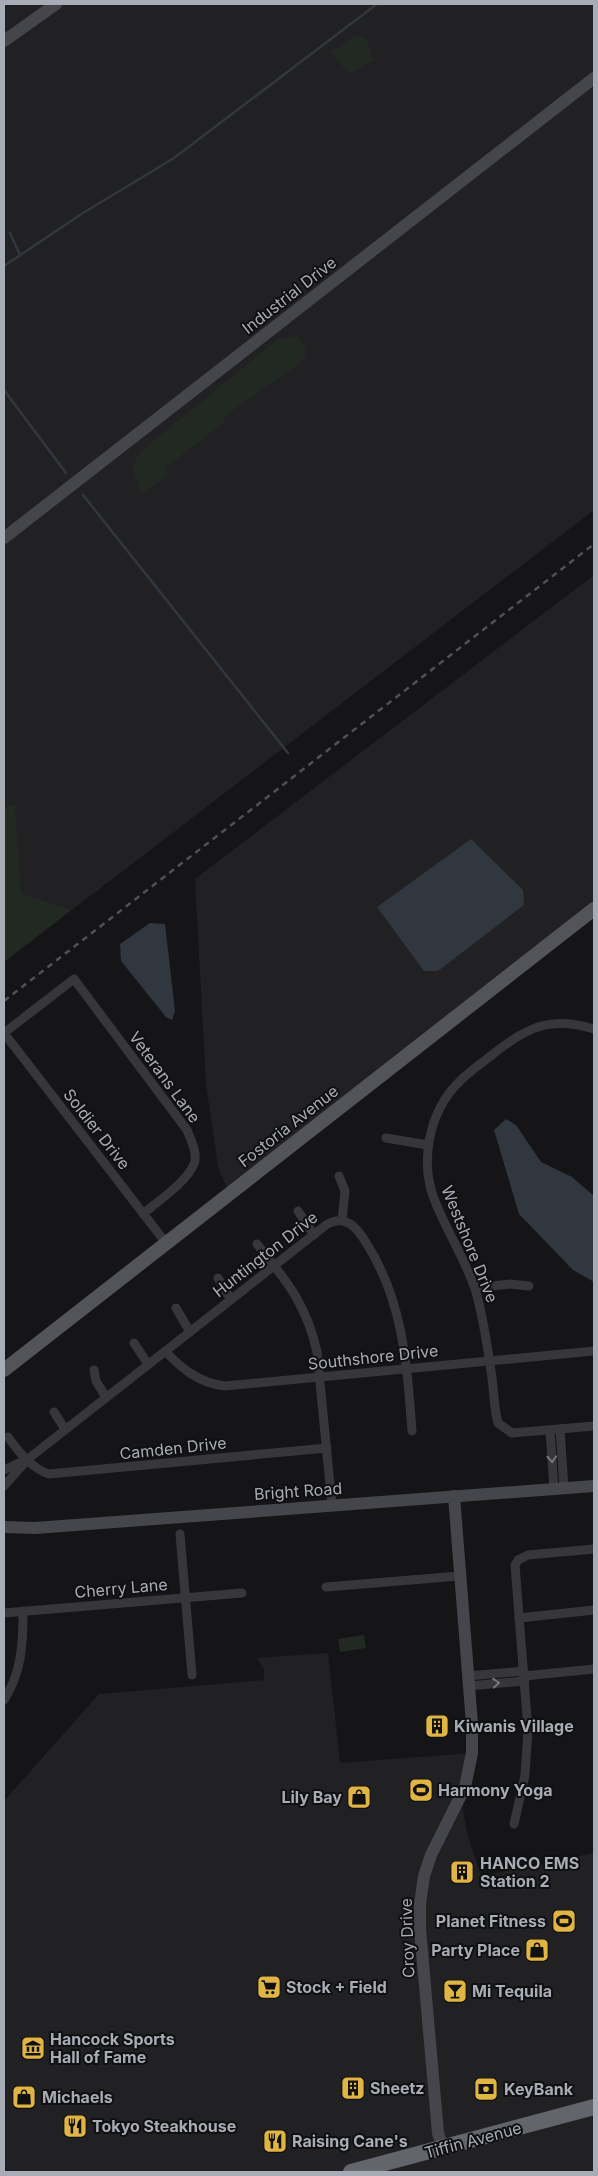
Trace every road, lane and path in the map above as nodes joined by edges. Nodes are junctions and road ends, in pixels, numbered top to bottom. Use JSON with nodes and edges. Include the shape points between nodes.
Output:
{"nodes":[{"id":1,"x":56,"y":4,"type":"edge"},
{"id":2,"x":4,"y":41,"type":"edge"},
{"id":3,"x":594,"y":78,"type":"edge"},
{"id":4,"x":4,"y":538,"type":"edge"},
{"id":5,"x":594,"y":910,"type":"edge"},
{"id":6,"x":74,"y":979,"type":"joint"},
{"id":7,"x":594,"y":1030,"type":"edge"},
{"id":8,"x":4,"y":1033,"type":"edge"},
{"id":9,"x":386,"y":1138,"type":"dead end"},
{"id":10,"x":428,"y":1145,"type":"junction"},
{"id":11,"x":339,"y":1176,"type":"dead end"},
{"id":12,"x":298,"y":1210,"type":"dead end"},
{"id":13,"x":143,"y":1214,"type":"junction"},
{"id":14,"x":342,"y":1220,"type":"junction"},
{"id":15,"x":314,"y":1235,"type":"junction"},
{"id":16,"x":166,"y":1243,"type":"junction"},
{"id":17,"x":257,"y":1244,"type":"dead end"},
{"id":18,"x":274,"y":1266,"type":"junction"},
{"id":19,"x":218,"y":1278,"type":"dead end"},
{"id":20,"x":529,"y":1286,"type":"dead end"},
{"id":21,"x":475,"y":1288,"type":"junction"},
{"id":22,"x":231,"y":1300,"type":"junction"},
{"id":23,"x":176,"y":1308,"type":"dead end"},
{"id":24,"x":190,"y":1332,"type":"junction"},
{"id":25,"x":134,"y":1343,"type":"dead end"},
{"id":26,"x":165,"y":1351,"type":"junction"},
{"id":27,"x":594,"y":1351,"type":"edge"},
{"id":28,"x":490,"y":1360,"type":"junction"},
{"id":29,"x":148,"y":1364,"type":"junction"},
{"id":30,"x":407,"y":1369,"type":"junction"},
{"id":31,"x":4,"y":1370,"type":"edge"},
{"id":32,"x":94,"y":1370,"type":"dead end"},
{"id":33,"x":320,"y":1378,"type":"junction"},
{"id":34,"x":106,"y":1397,"type":"junction"},
{"id":35,"x":54,"y":1412,"type":"dead end"},
{"id":36,"x":594,"y":1426,"type":"edge"},
{"id":37,"x":65,"y":1429,"type":"junction"},
{"id":38,"x":555,"y":1430,"type":"junction"},
{"id":39,"x":412,"y":1431,"type":"dead end"},
{"id":40,"x":8,"y":1437,"type":"dead end"},
{"id":41,"x":327,"y":1448,"type":"junction"},
{"id":42,"x":28,"y":1459,"type":"junction"},
{"id":43,"x":4,"y":1470,"type":"edge"},
{"id":44,"x":4,"y":1486,"type":"edge"},
{"id":45,"x":594,"y":1486,"type":"edge"},
{"id":46,"x":559,"y":1488,"type":"junction"},
{"id":47,"x":454,"y":1496,"type":"junction"},
{"id":48,"x":332,"y":1505,"type":"junction"},
{"id":49,"x":4,"y":1527,"type":"edge"},
{"id":50,"x":180,"y":1534,"type":"dead end"},
{"id":51,"x":594,"y":1549,"type":"edge"},
{"id":52,"x":459,"y":1576,"type":"junction"},
{"id":53,"x":326,"y":1587,"type":"dead end"},
{"id":54,"x":242,"y":1593,"type":"dead end"},
{"id":55,"x":186,"y":1598,"type":"junction"},
{"id":56,"x":594,"y":1610,"type":"edge"},
{"id":57,"x":24,"y":1611,"type":"junction"},
{"id":58,"x":4,"y":1612,"type":"edge"},
{"id":59,"x":519,"y":1618,"type":"junction"},
{"id":60,"x":594,"y":1669,"type":"edge"},
{"id":61,"x":192,"y":1675,"type":"dead end"},
{"id":62,"x":524,"y":1676,"type":"junction"},
{"id":63,"x":468,"y":1681,"type":"junction"},
{"id":64,"x":4,"y":1700,"type":"edge"},
{"id":65,"x":514,"y":1824,"type":"dead end"},
{"id":66,"x":594,"y":2107,"type":"edge"},
{"id":67,"x":443,"y":2148,"type":"junction"},
{"id":68,"x":351,"y":2172,"type":"edge"}],
"edges":[{"from":1,"to":2,"type":"street"},
{"from":3,"to":4,"type":"street","name":"Industrial Drive"},
{"from":5,"to":16,"type":"main road","name":"Fostoria Avenue"},
{"from":6,"to":8,"type":"street","name":"Soldier Drive"},
{"from":6,"to":13,"type":"street","name":"Veterans Lane","via":[[187,1130],[193,1144],[194,1163],[184,1179]]},
{"from":7,"to":10,"type":"street","name":"Westshore Drive","via":[[574,1024],[552,1023],[530,1029],[511,1040],[454,1088],[436,1116]]},
{"from":8,"to":13,"type":"street","name":"Soldier Drive"},
{"from":9,"to":10,"type":"street"},
{"from":10,"to":21,"type":"street","name":"Westshore Drive","via":[[432,1194]]},
{"from":11,"to":14,"type":"street","via":[[345,1191]]},
{"from":12,"to":15,"type":"street"},
{"from":13,"to":16,"type":"street","name":"Soldier Drive"},
{"from":14,"to":15,"type":"street","name":"Huntington Drive","via":[[330,1222]]},
{"from":14,"to":30,"type":"street","name":"Huntington Drive","via":[[359,1230],[386,1280],[402,1329]]},
{"from":15,"to":18,"type":"street","name":"Huntington Drive"},
{"from":16,"to":31,"type":"main road","name":"Fostoria Avenue"},
{"from":17,"to":18,"type":"street"},
{"from":18,"to":22,"type":"street","name":"Huntington Drive"},
{"from":18,"to":33,"type":"street","via":[[291,1286],[308,1318],[315,1340]]},
{"from":19,"to":22,"type":"street"},
{"from":20,"to":21,"type":"street","via":[[510,1284]]},
{"from":21,"to":28,"type":"street","name":"Westshore Drive"},
{"from":22,"to":24,"type":"street","name":"Huntington Drive"},
{"from":23,"to":24,"type":"street"},
{"from":24,"to":26,"type":"street","name":"Huntington Drive"},
{"from":25,"to":29,"type":"street"},
{"from":26,"to":29,"type":"street","name":"Huntington Drive"},
{"from":26,"to":33,"type":"street","name":"Southshore Drive","via":[[189,1373],[219,1385]]},
{"from":27,"to":28,"type":"street","name":"Southshore Drive"},
{"from":28,"to":30,"type":"street","name":"Southshore Drive"},
{"from":28,"to":38,"type":"street","name":"Westshore Drive","via":[[500,1426],[512,1434]]},
{"from":29,"to":34,"type":"street","name":"Huntington Drive"},
{"from":30,"to":33,"type":"street","name":"Southshore Drive"},
{"from":30,"to":39,"type":"street","name":"Huntington Drive"},
{"from":32,"to":34,"type":"street","via":[[96,1381]]},
{"from":33,"to":41,"type":"street"},
{"from":34,"to":37,"type":"street","name":"Huntington Drive"},
{"from":35,"to":37,"type":"street"},
{"from":36,"to":38,"type":"street","name":"Westshore Drive"},
{"from":37,"to":42,"type":"street","name":"Huntington Drive"},
{"from":38,"to":46,"type":"street"},
{"from":40,"to":42,"type":"street","name":"Camden Drive"},
{"from":41,"to":42,"type":"street","name":"Camden Drive","via":[[60,1474],[44,1472]]},
{"from":41,"to":48,"type":"street"},
{"from":42,"to":43,"type":"street","name":"Huntington Drive"},
{"from":42,"to":44,"type":"street","name":"Huntington Drive"},
{"from":45,"to":46,"type":"street","name":"Bright Road"},
{"from":46,"to":47,"type":"street","name":"Bright Road"},
{"from":47,"to":48,"type":"street","name":"Bright Road"},
{"from":47,"to":52,"type":"street","name":"Croy Drive"},
{"from":48,"to":49,"type":"street","name":"Bright Road","via":[[35,1528]]},
{"from":50,"to":55,"type":"street"},
{"from":51,"to":59,"type":"street","via":[[528,1555],[518,1560],[515,1571]]},
{"from":52,"to":53,"type":"street"},
{"from":52,"to":63,"type":"street","name":"Croy Drive"},
{"from":54,"to":55,"type":"street","name":"Cherry Lane"},
{"from":55,"to":57,"type":"street","name":"Cherry Lane"},
{"from":55,"to":61,"type":"street"},
{"from":56,"to":59,"type":"street"},
{"from":57,"to":58,"type":"street","name":"Cherry Lane"},
{"from":57,"to":64,"type":"street","via":[[20,1664]]},
{"from":59,"to":62,"type":"street"},
{"from":60,"to":62,"type":"street"},
{"from":62,"to":63,"type":"street"},
{"from":62,"to":65,"type":"street","via":[[528,1758]]},
{"from":63,"to":67,"type":"street","name":"Croy Drive","via":[[472,1742],[468,1776],[456,1809],[431,1855],[420,1904],[438,2133]]},
{"from":66,"to":67,"type":"highway","name":"Tiffin Avenue"},
{"from":67,"to":68,"type":"highway","name":"Tiffin Avenue"}]}
